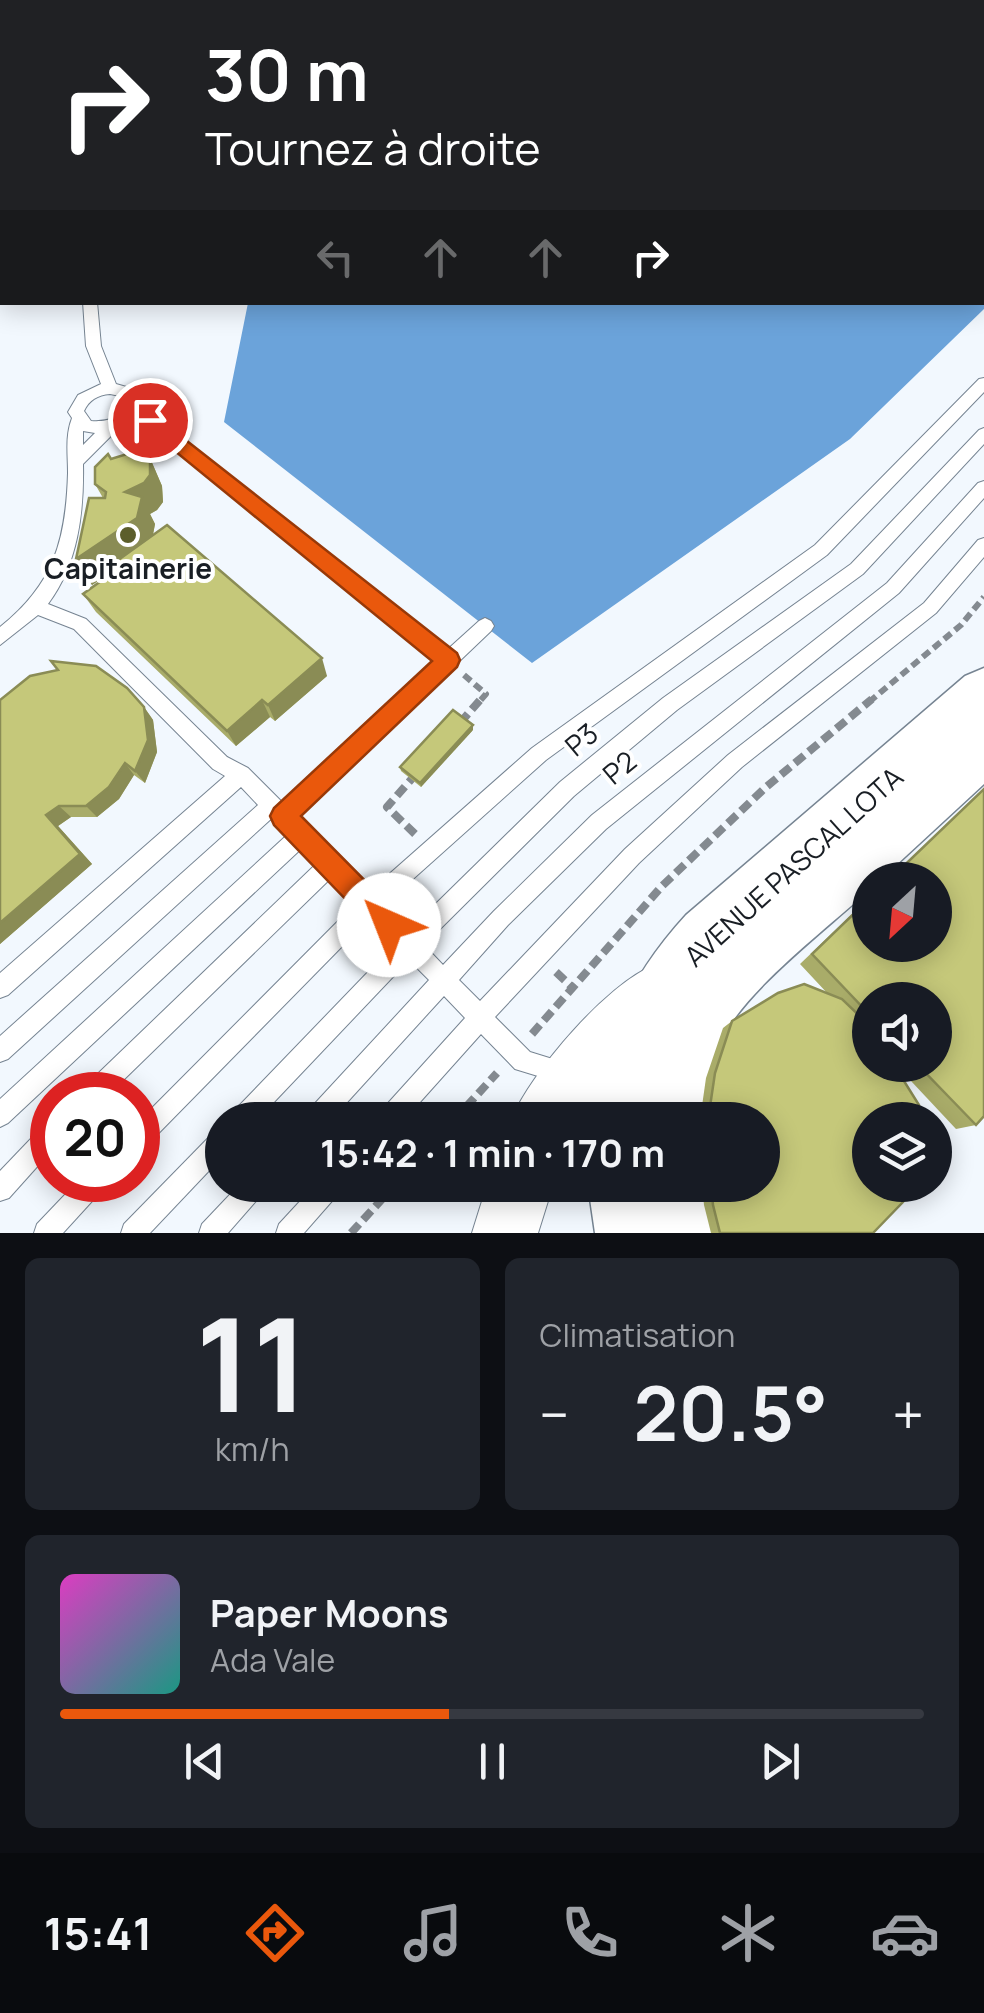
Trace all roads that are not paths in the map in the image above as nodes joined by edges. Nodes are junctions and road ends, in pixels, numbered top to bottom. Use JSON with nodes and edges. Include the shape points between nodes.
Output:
{"nodes":[{"id":1,"x":90,"y":305,"type":"edge"},
{"id":2,"x":984,"y":383,"type":"edge"},
{"id":3,"x":110,"y":388,"type":"junction"},
{"id":4,"x":132,"y":402,"type":"junction"},
{"id":5,"x":79,"y":420,"type":"junction"},
{"id":6,"x":110,"y":426,"type":"junction"},
{"id":7,"x":984,"y":434,"type":"edge"},
{"id":8,"x":168,"y":436,"type":"junction"},
{"id":9,"x":76,"y":462,"type":"junction"},
{"id":10,"x":984,"y":487,"type":"edge"},
{"id":11,"x":984,"y":545,"type":"edge"},
{"id":12,"x":36,"y":606,"type":"junction"},
{"id":13,"x":485,"y":626,"type":"dead end"},
{"id":14,"x":0,"y":637,"type":"edge"},
{"id":15,"x":448,"y":660,"type":"junction"},
{"id":16,"x":984,"y":693,"type":"edge"},
{"id":17,"x":984,"y":747,"type":"edge"},
{"id":18,"x":242,"y":774,"type":"junction"},
{"id":19,"x":278,"y":811,"type":"junction"},
{"id":20,"x":302,"y":835,"type":"junction"},
{"id":21,"x":330,"y":865,"type":"junction"},
{"id":22,"x":369,"y":905,"type":"junction"},
{"id":23,"x":409,"y":945,"type":"junction"},
{"id":24,"x":671,"y":978,"type":"junction"},
{"id":25,"x":444,"y":980,"type":"junction"},
{"id":26,"x":0,"y":987,"type":"edge"},
{"id":27,"x":480,"y":1019,"type":"junction"},
{"id":28,"x":0,"y":1050,"type":"edge"},
{"id":29,"x":116,"y":1072,"type":"edge"},
{"id":30,"x":558,"y":1098,"type":"edge"},
{"id":31,"x":258,"y":1102,"type":"edge"},
{"id":32,"x":331,"y":1102,"type":"edge"},
{"id":33,"x":404,"y":1102,"type":"edge"},
{"id":34,"x":629,"y":1102,"type":"edge"},
{"id":35,"x":671,"y":1102,"type":"edge"},
{"id":36,"x":0,"y":1115,"type":"edge"},
{"id":37,"x":160,"y":1116,"type":"edge"},
{"id":38,"x":30,"y":1157,"type":"edge"},
{"id":39,"x":205,"y":1158,"type":"edge"},
{"id":40,"x":0,"y":1189,"type":"edge"},
{"id":41,"x":75,"y":1202,"type":"edge"},
{"id":42,"x":239,"y":1202,"type":"edge"},
{"id":43,"x":315,"y":1202,"type":"edge"},
{"id":44,"x":515,"y":1202,"type":"edge"},
{"id":45,"x":627,"y":1202,"type":"edge"},
{"id":46,"x":672,"y":1202,"type":"edge"},
{"id":47,"x":46,"y":1233,"type":"edge"},
{"id":48,"x":133,"y":1233,"type":"edge"},
{"id":49,"x":211,"y":1233,"type":"edge"},
{"id":50,"x":288,"y":1233,"type":"edge"},
{"id":51,"x":505,"y":1233,"type":"edge"},
{"id":52,"x":632,"y":1233,"type":"edge"},
{"id":53,"x":678,"y":1233,"type":"edge"}],
"edges":[{"from":1,"to":3,"type":"lane","via":[[96,360]]},
{"from":2,"to":22,"type":"lane","via":[[821,550],[538,754]]},
{"from":3,"to":4,"type":"lane"},
{"from":3,"to":5,"type":"lane","via":[[79,403]]},
{"from":4,"to":6,"type":"lane","via":[[127,416]]},
{"from":4,"to":8,"type":"lane"},
{"from":5,"to":6,"type":"lane"},
{"from":5,"to":9,"type":"lane"},
{"from":6,"to":8,"type":"lane"},
{"from":6,"to":9,"type":"lane"},
{"from":7,"to":23,"type":"lane","name":"P3","via":[[857,569],[670,704],[567,789]]},
{"from":8,"to":15,"type":"lane"},
{"from":9,"to":12,"type":"lane","via":[[70,536]]},
{"from":10,"to":25,"type":"lane","name":"P2","via":[[893,588],[599,822]]},
{"from":11,"to":27,"type":"lane","via":[[930,608],[735,760],[632,856]]},
{"from":12,"to":14,"type":"lane"},
{"from":12,"to":18,"type":"lane","via":[[80,624],[220,763]]},
{"from":13,"to":15,"type":"lane"},
{"from":15,"to":19,"type":"lane"},
{"from":16,"to":24,"type":"main road","name":"AVENUE PASCAL LOTA","via":[[708,937]]},
{"from":17,"to":35,"type":"main road","name":"AVENUE PASCAL LOTA","via":[[720,983],[686,1038]]},
{"from":18,"to":19,"type":"lane"},
{"from":18,"to":26,"type":"lane"},
{"from":19,"to":20,"type":"lane"},
{"from":19,"to":28,"type":"lane"},
{"from":20,"to":21,"type":"lane"},
{"from":20,"to":36,"type":"lane"},
{"from":21,"to":22,"type":"lane"},
{"from":21,"to":29,"type":"lane"},
{"from":22,"to":23,"type":"lane"},
{"from":22,"to":37,"type":"lane"},
{"from":23,"to":25,"type":"lane"},
{"from":23,"to":31,"type":"lane","name":"P3"},
{"from":24,"to":30,"type":"street"},
{"from":24,"to":34,"type":"main road","name":"AVENUE PASCAL LOTA","via":[[639,1036]]},
{"from":25,"to":27,"type":"lane"},
{"from":25,"to":32,"type":"lane","name":"P2"},
{"from":27,"to":30,"type":"lane"},
{"from":27,"to":33,"type":"lane"},
{"from":38,"to":40,"type":"lane"},
{"from":39,"to":48,"type":"lane"},
{"from":41,"to":47,"type":"lane"},
{"from":42,"to":49,"type":"lane"},
{"from":43,"to":50,"type":"lane"},
{"from":44,"to":51,"type":"street"},
{"from":45,"to":52,"type":"main road"},
{"from":46,"to":53,"type":"main road"}]}
